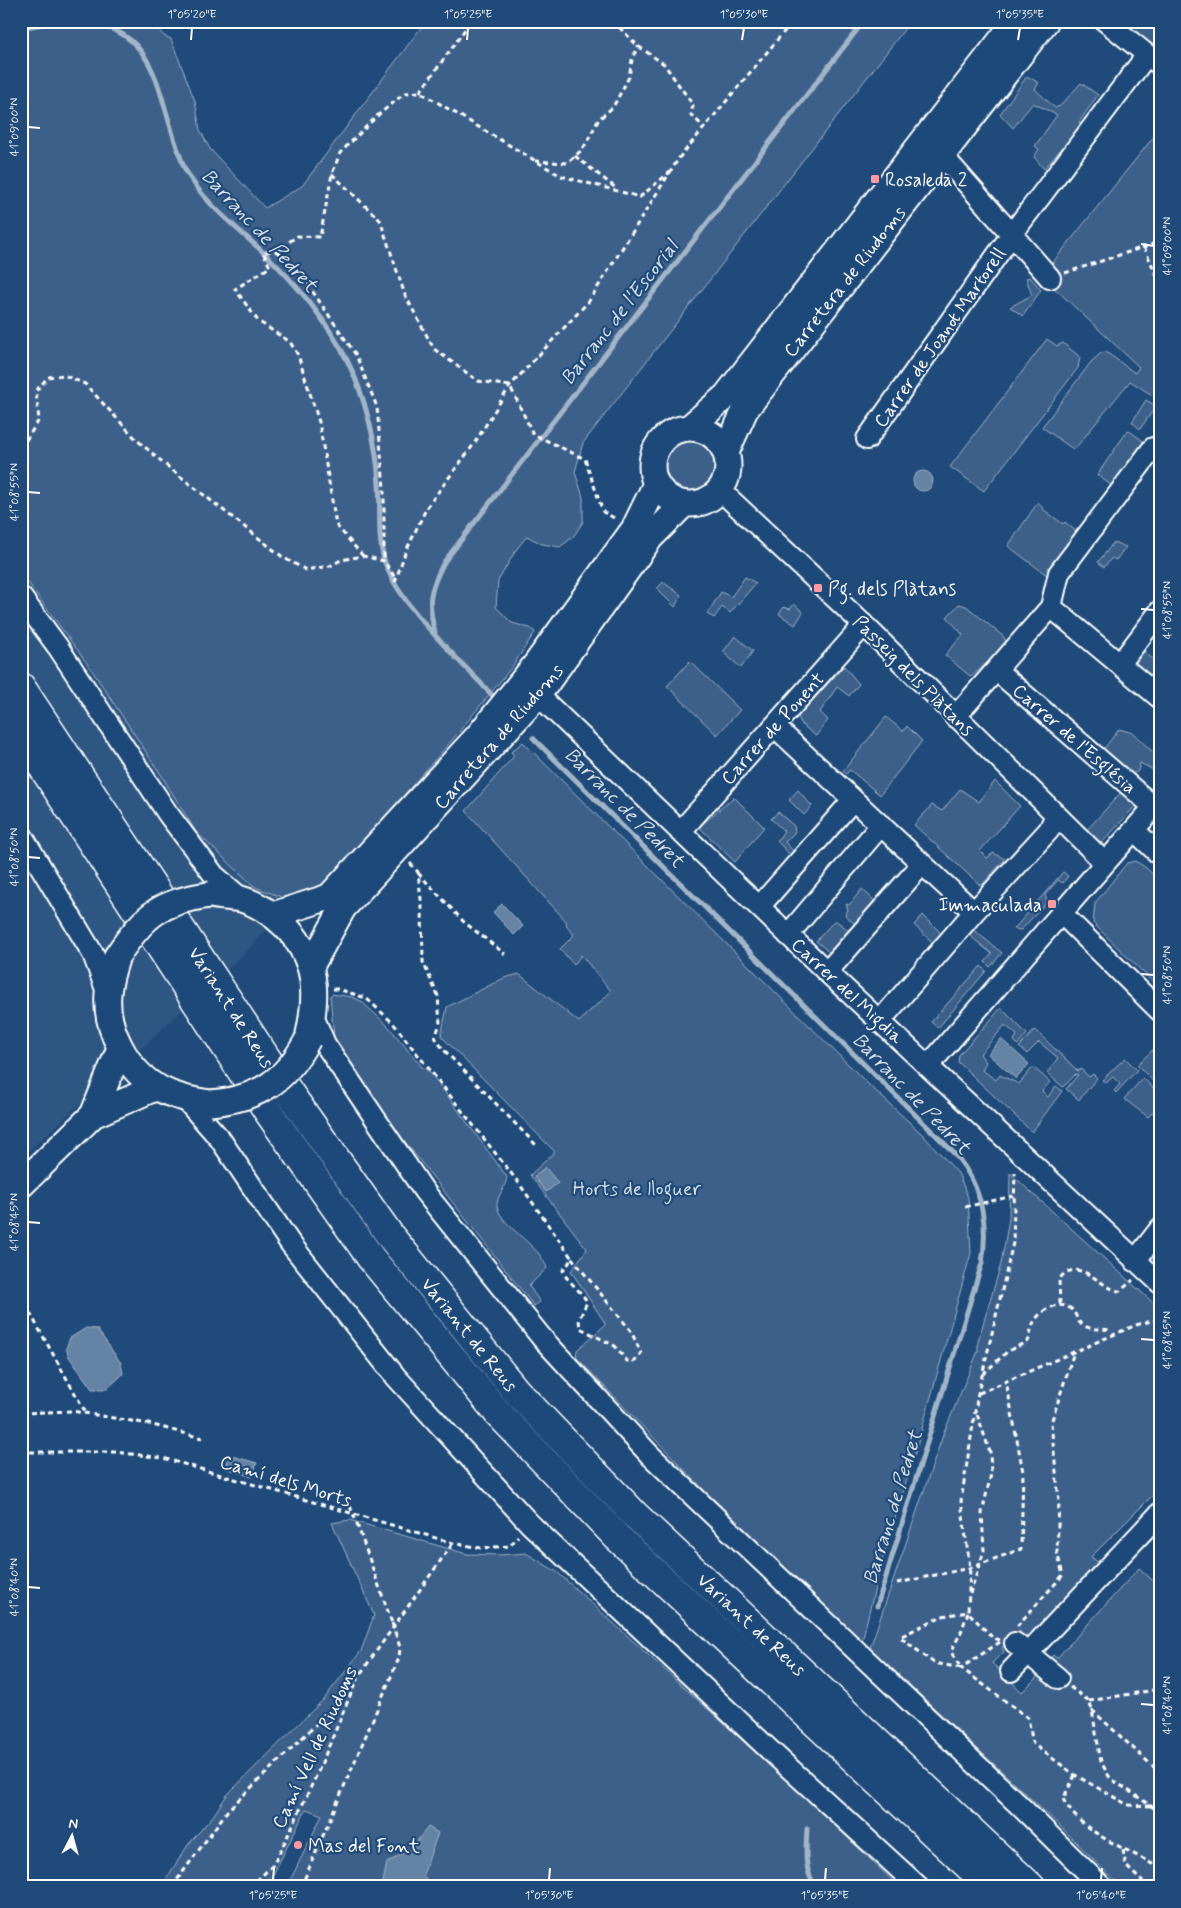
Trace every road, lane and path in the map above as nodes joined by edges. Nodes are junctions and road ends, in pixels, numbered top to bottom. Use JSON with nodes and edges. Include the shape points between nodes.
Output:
{"nodes":[{"id":1,"x":471,"y":21,"type":"edge"},
{"id":2,"x":612,"y":21,"type":"edge"},
{"id":3,"x":793,"y":21,"type":"edge"},
{"id":4,"x":1016,"y":21,"type":"edge"},
{"id":5,"x":1046,"y":21,"type":"edge"},
{"id":6,"x":1105,"y":21,"type":"edge"},
{"id":7,"x":638,"y":46,"type":"junction"},
{"id":8,"x":1153,"y":60,"type":"edge"},
{"id":9,"x":420,"y":92,"type":"junction"},
{"id":10,"x":704,"y":127,"type":"junction"},
{"id":11,"x":942,"y":155,"type":"junction"},
{"id":12,"x":575,"y":156,"type":"junction"},
{"id":13,"x":534,"y":160,"type":"junction"},
{"id":14,"x":670,"y":172,"type":"junction"},
{"id":15,"x":332,"y":174,"type":"junction"},
{"id":16,"x":620,"y":191,"type":"junction"},
{"id":17,"x":1012,"y":234,"type":"junction"},
{"id":18,"x":1160,"y":235,"type":"edge"},
{"id":19,"x":1153,"y":244,"type":"junction"},
{"id":20,"x":1160,"y":244,"type":"edge"},
{"id":21,"x":1144,"y":247,"type":"junction"},
{"id":22,"x":277,"y":251,"type":"junction"},
{"id":23,"x":1050,"y":278,"type":"joint"},
{"id":24,"x":1160,"y":283,"type":"edge"},
{"id":25,"x":510,"y":386,"type":"junction"},
{"id":26,"x":690,"y":427,"type":"junction"},
{"id":27,"x":867,"y":439,"type":"dead end"},
{"id":28,"x":21,"y":448,"type":"edge"},
{"id":29,"x":1156,"y":450,"type":"edge"},
{"id":30,"x":726,"y":452,"type":"junction"},
{"id":31,"x":656,"y":484,"type":"junction"},
{"id":32,"x":720,"y":490,"type":"junction"},
{"id":33,"x":684,"y":504,"type":"junction"},
{"id":34,"x":634,"y":529,"type":"junction"},
{"id":35,"x":363,"y":556,"type":"junction"},
{"id":36,"x":384,"y":561,"type":"junction"},
{"id":37,"x":21,"y":596,"type":"edge"},
{"id":38,"x":1051,"y":607,"type":"junction"},
{"id":39,"x":1160,"y":612,"type":"edge"},
{"id":40,"x":864,"y":624,"type":"junction"},
{"id":41,"x":1120,"y":664,"type":"junction"},
{"id":42,"x":996,"y":670,"type":"junction"},
{"id":43,"x":21,"y":687,"type":"edge"},
{"id":44,"x":538,"y":695,"type":"junction"},
{"id":45,"x":1160,"y":698,"type":"edge"},
{"id":46,"x":955,"y":716,"type":"junction"},
{"id":47,"x":774,"y":726,"type":"junction"},
{"id":48,"x":21,"y":734,"type":"edge"},
{"id":49,"x":853,"y":800,"type":"junction"},
{"id":50,"x":1157,"y":803,"type":"edge"},
{"id":51,"x":1056,"y":815,"type":"junction"},
{"id":52,"x":881,"y":825,"type":"junction"},
{"id":53,"x":1134,"y":830,"type":"junction"},
{"id":54,"x":680,"y":832,"type":"junction"},
{"id":55,"x":21,"y":834,"type":"edge"},
{"id":56,"x":398,"y":850,"type":"junction"},
{"id":57,"x":1160,"y":855,"type":"edge"},
{"id":58,"x":1105,"y":863,"type":"junction"},
{"id":59,"x":922,"y":864,"type":"junction"},
{"id":60,"x":418,"y":872,"type":"junction"},
{"id":61,"x":243,"y":900,"type":"junction"},
{"id":62,"x":759,"y":907,"type":"junction"},
{"id":63,"x":974,"y":912,"type":"junction"},
{"id":64,"x":1061,"y":914,"type":"junction"},
{"id":65,"x":273,"y":915,"type":"junction"},
{"id":66,"x":788,"y":935,"type":"junction"},
{"id":67,"x":505,"y":954,"type":"dead end"},
{"id":68,"x":311,"y":966,"type":"junction"},
{"id":69,"x":827,"y":972,"type":"junction"},
{"id":70,"x":108,"y":995,"type":"junction"},
{"id":71,"x":1160,"y":1011,"type":"edge"},
{"id":72,"x":312,"y":1016,"type":"junction"},
{"id":73,"x":880,"y":1021,"type":"junction"},
{"id":74,"x":120,"y":1048,"type":"junction"},
{"id":75,"x":929,"y":1065,"type":"junction"},
{"id":76,"x":157,"y":1087,"type":"junction"},
{"id":77,"x":185,"y":1099,"type":"junction"},
{"id":78,"x":92,"y":1116,"type":"junction"},
{"id":79,"x":536,"y":1145,"type":"dead end"},
{"id":80,"x":45,"y":1160,"type":"junction"},
{"id":81,"x":1015,"y":1172,"type":"dead end"},
{"id":82,"x":21,"y":1175,"type":"edge"},
{"id":83,"x":21,"y":1185,"type":"edge"},
{"id":84,"x":1013,"y":1196,"type":"junction"},
{"id":85,"x":965,"y":1207,"type":"dead end"},
{"id":86,"x":1160,"y":1229,"type":"edge"},
{"id":87,"x":570,"y":1257,"type":"junction"},
{"id":88,"x":1134,"y":1270,"type":"junction"},
{"id":89,"x":1160,"y":1283,"type":"edge"},
{"id":90,"x":21,"y":1297,"type":"edge"},
{"id":91,"x":1060,"y":1304,"type":"junction"},
{"id":92,"x":1160,"y":1319,"type":"edge"},
{"id":93,"x":1112,"y":1330,"type":"dead end"},
{"id":94,"x":1074,"y":1352,"type":"junction"},
{"id":95,"x":983,"y":1374,"type":"junction"},
{"id":96,"x":1006,"y":1381,"type":"junction"},
{"id":97,"x":978,"y":1393,"type":"junction"},
{"id":98,"x":976,"y":1410,"type":"junction"},
{"id":99,"x":21,"y":1413,"type":"edge"},
{"id":100,"x":86,"y":1413,"type":"junction"},
{"id":101,"x":202,"y":1438,"type":"dead end"},
{"id":102,"x":21,"y":1452,"type":"edge"},
{"id":103,"x":350,"y":1506,"type":"dead end"},
{"id":104,"x":1160,"y":1513,"type":"edge"},
{"id":105,"x":530,"y":1524,"type":"junction"},
{"id":106,"x":453,"y":1543,"type":"junction"},
{"id":107,"x":981,"y":1564,"type":"junction"},
{"id":108,"x":970,"y":1568,"type":"junction"},
{"id":109,"x":897,"y":1583,"type":"dead end"},
{"id":110,"x":969,"y":1597,"type":"junction"},
{"id":111,"x":968,"y":1612,"type":"junction"},
{"id":112,"x":1013,"y":1640,"type":"junction"},
{"id":113,"x":961,"y":1668,"type":"junction"},
{"id":114,"x":1011,"y":1671,"type":"dead end"},
{"id":115,"x":358,"y":1677,"type":"junction"},
{"id":116,"x":1058,"y":1678,"type":"joint"},
{"id":117,"x":1160,"y":1690,"type":"edge"},
{"id":118,"x":1089,"y":1701,"type":"junction"},
{"id":119,"x":1092,"y":1710,"type":"junction"},
{"id":120,"x":1160,"y":1764,"type":"edge"},
{"id":121,"x":1155,"y":1768,"type":"junction"},
{"id":122,"x":1160,"y":1773,"type":"edge"},
{"id":123,"x":1075,"y":1775,"type":"junction"},
{"id":124,"x":1151,"y":1806,"type":"junction"},
{"id":125,"x":1160,"y":1812,"type":"edge"},
{"id":126,"x":1122,"y":1849,"type":"junction"},
{"id":127,"x":1160,"y":1869,"type":"edge"},
{"id":128,"x":172,"y":1887,"type":"edge"},
{"id":129,"x":250,"y":1887,"type":"edge"},
{"id":130,"x":301,"y":1887,"type":"edge"},
{"id":131,"x":919,"y":1887,"type":"edge"},
{"id":132,"x":991,"y":1887,"type":"edge"},
{"id":133,"x":1031,"y":1887,"type":"edge"},
{"id":134,"x":1102,"y":1887,"type":"edge"},
{"id":135,"x":1148,"y":1887,"type":"edge"}],
"edges":[{"from":1,"to":9,"type":"path"},
{"from":2,"to":7,"type":"path"},
{"from":3,"to":10,"type":"path"},
{"from":4,"to":26,"type":"main road","name":"Carretera de Riudoms","via":[[726,396]]},
{"from":5,"to":11,"type":"main road","name":"Carretera de Riudoms"},
{"from":6,"to":8,"type":"street"},
{"from":7,"to":10,"type":"path","via":[[664,64],[692,105],[691,115]]},
{"from":7,"to":12,"type":"path","via":[[629,77],[613,107],[599,119],[583,149]]},
{"from":8,"to":17,"type":"street","name":"Carrer de Joanot Martorell"},
{"from":9,"to":13,"type":"path"},
{"from":9,"to":15,"type":"path","via":[[406,92],[377,116],[340,153]]},
{"from":10,"to":14,"type":"path"},
{"from":11,"to":17,"type":"street"},
{"from":11,"to":30,"type":"main road","name":"Carretera de Riudoms","via":[[744,410]]},
{"from":12,"to":13,"type":"path","via":[[566,162]]},
{"from":12,"to":16,"type":"path"},
{"from":13,"to":16,"type":"path","via":[[561,176]]},
{"from":14,"to":16,"type":"path","via":[[640,196]]},
{"from":14,"to":25,"type":"path","via":[[589,301]]},
{"from":15,"to":22,"type":"path","via":[[320,237],[297,236]]},
{"from":15,"to":25,"type":"path","via":[[380,220],[405,295],[434,349],[478,381]]},
{"from":17,"to":23,"type":"street"},
{"from":17,"to":27,"type":"street","name":"Carrer de Joanot Martorell"},
{"from":18,"to":19,"type":"path"},
{"from":19,"to":20,"type":"path"},
{"from":19,"to":21,"type":"path"},
{"from":21,"to":23,"type":"path"},
{"from":21,"to":24,"type":"path"},
{"from":22,"to":35,"type":"path","via":[[263,252],[270,267],[235,289],[258,321],[290,342],[298,355],[319,422],[336,525]]},
{"from":22,"to":36,"type":"path","via":[[302,276],[356,355],[377,408],[384,488]]},
{"from":25,"to":34,"type":"path","via":[[533,434],[585,459],[604,512]]},
{"from":25,"to":36,"type":"path","via":[[474,444],[427,507],[396,580]]},
{"from":26,"to":30,"type":"main road","via":[[709,432],[720,440]]},
{"from":26,"to":31,"type":"main road","via":[[668,434],[658,444],[652,470]]},
{"from":28,"to":35,"type":"path","via":[[39,420],[36,391],[48,377],[64,375],[85,384],[137,440],[284,558],[306,570]]},
{"from":29,"to":38,"type":"street","via":[[1059,573]]},
{"from":30,"to":32,"type":"main road","via":[[729,465],[727,479]]},
{"from":31,"to":33,"type":"main road","via":[[666,496]]},
{"from":31,"to":34,"type":"main road","name":"Carretera de Riudoms"},
{"from":32,"to":33,"type":"main road","via":[[707,500]]},
{"from":32,"to":40,"type":"street","name":"Passeig dels Plàtans"},
{"from":33,"to":44,"type":"main road","name":"Carretera de Riudoms","via":[[650,538]]},
{"from":34,"to":65,"type":"main road","name":"Carretera de Riudoms","via":[[536,664],[478,736],[329,898]]},
{"from":35,"to":36,"type":"path"},
{"from":37,"to":61,"type":"street","via":[[168,814],[214,875]]},
{"from":38,"to":41,"type":"street"},
{"from":38,"to":42,"type":"street"},
{"from":39,"to":41,"type":"street"},
{"from":40,"to":46,"type":"street","name":"Passeig dels Plàtans"},
{"from":40,"to":47,"type":"street","name":"Carrer de Ponent"},
{"from":41,"to":45,"type":"street"},
{"from":42,"to":46,"type":"street"},
{"from":42,"to":50,"type":"street","name":"Carrer de l'Església"},
{"from":43,"to":133,"type":"highway","name":"Variant de Reus","via":[[290,1094],[391,1238],[516,1391],[635,1515]]},
{"from":44,"to":54,"type":"street","name":"Carrer del Migdia"},
{"from":44,"to":56,"type":"main road","name":"Carretera de Riudoms"},
{"from":46,"to":51,"type":"street","name":"Passeig dels Plàtans"},
{"from":47,"to":49,"type":"street"},
{"from":47,"to":54,"type":"street","name":"Carrer de Ponent"},
{"from":48,"to":132,"type":"highway","name":"Variant de Reus","via":[[280,1130],[371,1258],[497,1412],[617,1537]]},
{"from":49,"to":52,"type":"street"},
{"from":49,"to":62,"type":"street"},
{"from":50,"to":53,"type":"street"},
{"from":51,"to":58,"type":"street","name":"Passeig dels Plàtans"},
{"from":51,"to":63,"type":"street","via":[[1049,830]]},
{"from":52,"to":59,"type":"street"},
{"from":52,"to":66,"type":"street"},
{"from":53,"to":57,"type":"street"},
{"from":53,"to":58,"type":"street"},
{"from":54,"to":62,"type":"street","name":"Carrer del Migdia"},
{"from":55,"to":70,"type":"street","via":[[94,954]]},
{"from":56,"to":60,"type":"path"},
{"from":56,"to":68,"type":"main road","name":"Carretera de Riudoms","via":[[343,908]]},
{"from":58,"to":64,"type":"street"},
{"from":59,"to":63,"type":"street"},
{"from":59,"to":69,"type":"street"},
{"from":60,"to":67,"type":"path","via":[[464,922]]},
{"from":60,"to":79,"type":"path","via":[[424,962],[438,996],[440,1024],[435,1037]]},
{"from":61,"to":65,"type":"main road"},
{"from":61,"to":70,"type":"main road","bridge":true,"via":[[210,895],[183,899],[164,907],[141,924],[117,956]]},
{"from":62,"to":66,"type":"street","name":"Carrer del Migdia"},
{"from":63,"to":73,"type":"street"},
{"from":64,"to":71,"type":"street"},
{"from":64,"to":75,"type":"street"},
{"from":65,"to":68,"type":"main road","via":[[295,936]]},
{"from":66,"to":69,"type":"street","name":"Carrer del Migdia"},
{"from":68,"to":72,"type":"main road"},
{"from":69,"to":73,"type":"street","name":"Carrer del Migdia"},
{"from":70,"to":74,"type":"main road","via":[[111,1023]]},
{"from":72,"to":77,"type":"main road","bridge":true,"via":[[288,1069],[270,1086],[233,1101],[210,1103]]},
{"from":72,"to":87,"type":"path","via":[[338,988],[366,998],[393,1022],[518,1182]]},
{"from":72,"to":134,"type":"street","via":[[325,1044],[424,1191],[542,1338],[650,1455]]},
{"from":73,"to":75,"type":"street","name":"Carrer del Migdia"},
{"from":74,"to":76,"type":"main road"},
{"from":74,"to":78,"type":"main road"},
{"from":75,"to":88,"type":"street","name":"Carrer del Migdia"},
{"from":76,"to":77,"type":"main road"},
{"from":76,"to":78,"type":"main road"},
{"from":77,"to":105,"type":"street","via":[[220,1139],[290,1243],[396,1377]]},
{"from":78,"to":80,"type":"main road"},
{"from":80,"to":82,"type":"main road"},
{"from":80,"to":83,"type":"main road"},
{"from":81,"to":84,"type":"path"},
{"from":84,"to":85,"type":"path"},
{"from":84,"to":95,"type":"path","via":[[1013,1243]]},
{"from":86,"to":88,"type":"street"},
{"from":87,"to":87,"type":"path","via":[[564,1274],[577,1286],[587,1305],[578,1324],[582,1330],[614,1346],[627,1361],[635,1361],[640,1357],[640,1349],[631,1331]]},
{"from":88,"to":89,"type":"street","name":"Carrer del Migdia"},
{"from":88,"to":91,"type":"path","via":[[1122,1290],[1115,1291],[1090,1274],[1066,1273],[1059,1279]]},
{"from":90,"to":100,"type":"path"},
{"from":91,"to":93,"type":"path","via":[[1073,1310],[1082,1324],[1094,1329]]},
{"from":91,"to":95,"type":"path","via":[[1041,1314],[1032,1326],[1028,1341],[1008,1351]]},
{"from":92,"to":94,"type":"path","via":[[1136,1325]]},
{"from":94,"to":96,"type":"path"},
{"from":94,"to":112,"type":"path","via":[[1051,1423],[1058,1501],[1057,1552],[1063,1575]]},
{"from":95,"to":97,"type":"path"},
{"from":96,"to":97,"type":"path"},
{"from":96,"to":107,"type":"path","via":[[1023,1472],[1021,1549]]},
{"from":97,"to":98,"type":"path"},
{"from":98,"to":107,"type":"path","via":[[990,1452],[991,1467],[982,1513],[984,1551]]},
{"from":98,"to":108,"type":"path","via":[[960,1501]]},
{"from":99,"to":100,"type":"path"},
{"from":100,"to":101,"type":"path","via":[[149,1424]]},
{"from":102,"to":106,"type":"path","name":"Camí dels Morts","via":[[116,1452],[163,1458]]},
{"from":103,"to":130,"type":"path","bridge":true,"via":[[400,1647],[399,1658]]},
{"from":104,"to":112,"type":"street"},
{"from":105,"to":106,"type":"path","name":"Camí dels Morts","via":[[510,1546],[481,1548]]},
{"from":105,"to":131,"type":"street"},
{"from":106,"to":115,"type":"path","name":"Camí Vell de Riudoms"},
{"from":107,"to":108,"type":"path"},
{"from":107,"to":110,"type":"path"},
{"from":108,"to":109,"type":"path"},
{"from":108,"to":110,"type":"path"},
{"from":110,"to":111,"type":"path"},
{"from":111,"to":112,"type":"path","via":[[993,1638]]},
{"from":111,"to":113,"type":"path","via":[[951,1652]]},
{"from":111,"to":113,"type":"path","via":[[942,1616],[900,1637],[934,1664]]},
{"from":112,"to":113,"type":"path"},
{"from":112,"to":114,"type":"street"},
{"from":112,"to":116,"type":"street"},
{"from":113,"to":123,"type":"path","via":[[1028,1718],[1033,1744]]},
{"from":115,"to":128,"type":"path","via":[[328,1712],[228,1810]]},
{"from":115,"to":129,"type":"path","name":"Camí Vell de Riudoms","via":[[279,1854],[273,1865]]},
{"from":116,"to":118,"type":"path"},
{"from":117,"to":118,"type":"path"},
{"from":118,"to":119,"type":"path"},
{"from":119,"to":121,"type":"path"},
{"from":119,"to":124,"type":"path","via":[[1103,1767],[1110,1778]]},
{"from":120,"to":121,"type":"path"},
{"from":121,"to":122,"type":"path"},
{"from":123,"to":124,"type":"path","via":[[1128,1805]]},
{"from":123,"to":126,"type":"path","via":[[1063,1799],[1071,1813]]},
{"from":124,"to":125,"type":"path"},
{"from":126,"to":127,"type":"path"},
{"from":126,"to":135,"type":"path","via":[[1126,1866]]}]}
